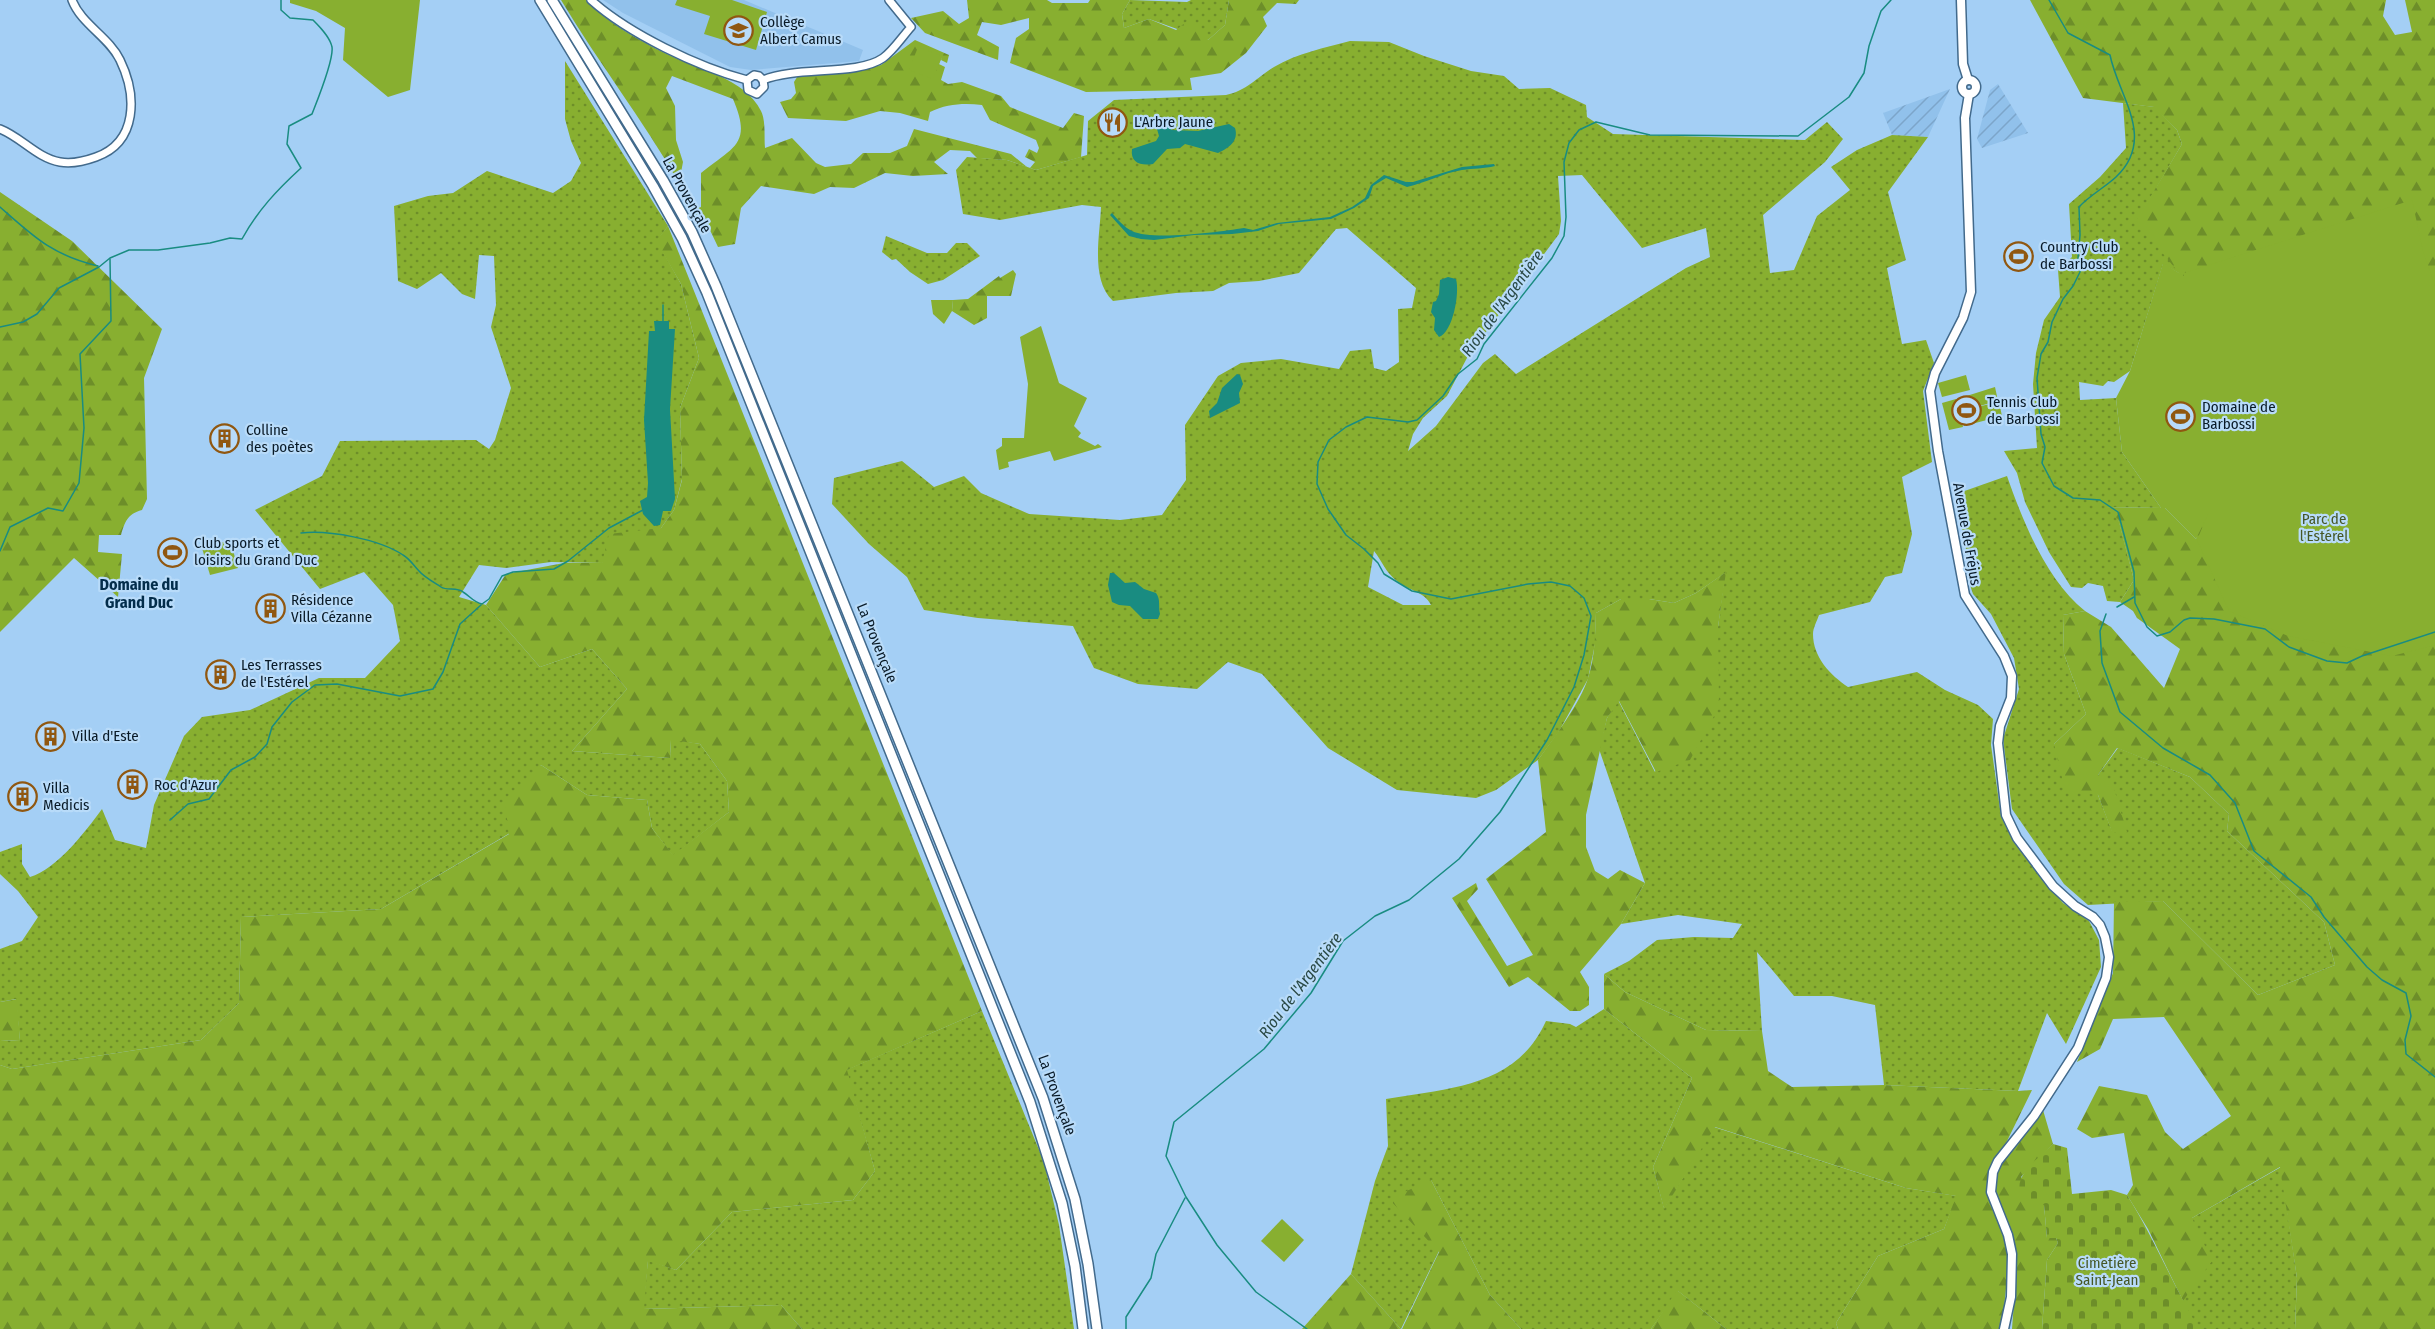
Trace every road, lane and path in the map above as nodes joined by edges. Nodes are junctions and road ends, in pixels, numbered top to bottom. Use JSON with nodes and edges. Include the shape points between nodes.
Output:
{"nodes":[{"id":1,"x":72,"y":0,"type":"edge"},
{"id":2,"x":540,"y":0,"type":"edge"},
{"id":3,"x":552,"y":0,"type":"edge"},
{"id":4,"x":591,"y":0,"type":"edge"},
{"id":5,"x":889,"y":0,"type":"edge"},
{"id":6,"x":1961,"y":0,"type":"edge"},
{"id":7,"x":747,"y":80,"type":"junction"},
{"id":8,"x":764,"y":80,"type":"junction"},
{"id":9,"x":0,"y":129,"type":"edge"},
{"id":10,"x":1083,"y":1329,"type":"edge"},
{"id":11,"x":1097,"y":1329,"type":"edge"},
{"id":12,"x":2004,"y":1329,"type":"edge"}],
"edges":[{"from":1,"to":9,"type":"street","via":[[107,39],[121,62],[130,105],[123,138],[104,154],[65,162],[41,154]]},
{"from":2,"to":10,"type":"highway","name":"La Provençale","via":[[653,186],[707,293],[1030,1102],[1062,1203]]},
{"from":3,"to":11,"type":"highway","name":"La Provençale","via":[[692,232],[787,459],[1043,1098],[1075,1199]]},
{"from":4,"to":7,"type":"street","via":[[662,45]]},
{"from":5,"to":8,"type":"street","via":[[911,27],[884,58],[848,68],[786,73]]},
{"from":6,"to":12,"type":"main road","name":"Avenue de Fréjus","via":[[1964,64],[1968,80],[1976,87],[1968,94],[1965,118],[1971,292],[1963,318],[1935,374],[1931,403],[1965,595],[2004,656],[2012,676],[2011,698],[1998,743],[2009,824],[2053,886],[2093,917],[2105,937],[2109,957],[2106,978],[2083,1039],[1993,1172],[1993,1200],[2012,1254],[2011,1297]]},
{"from":7,"to":8,"type":"street","via":[[754,75]]},
{"from":7,"to":8,"type":"street","via":[[748,90],[757,94],[764,87]]}]}
